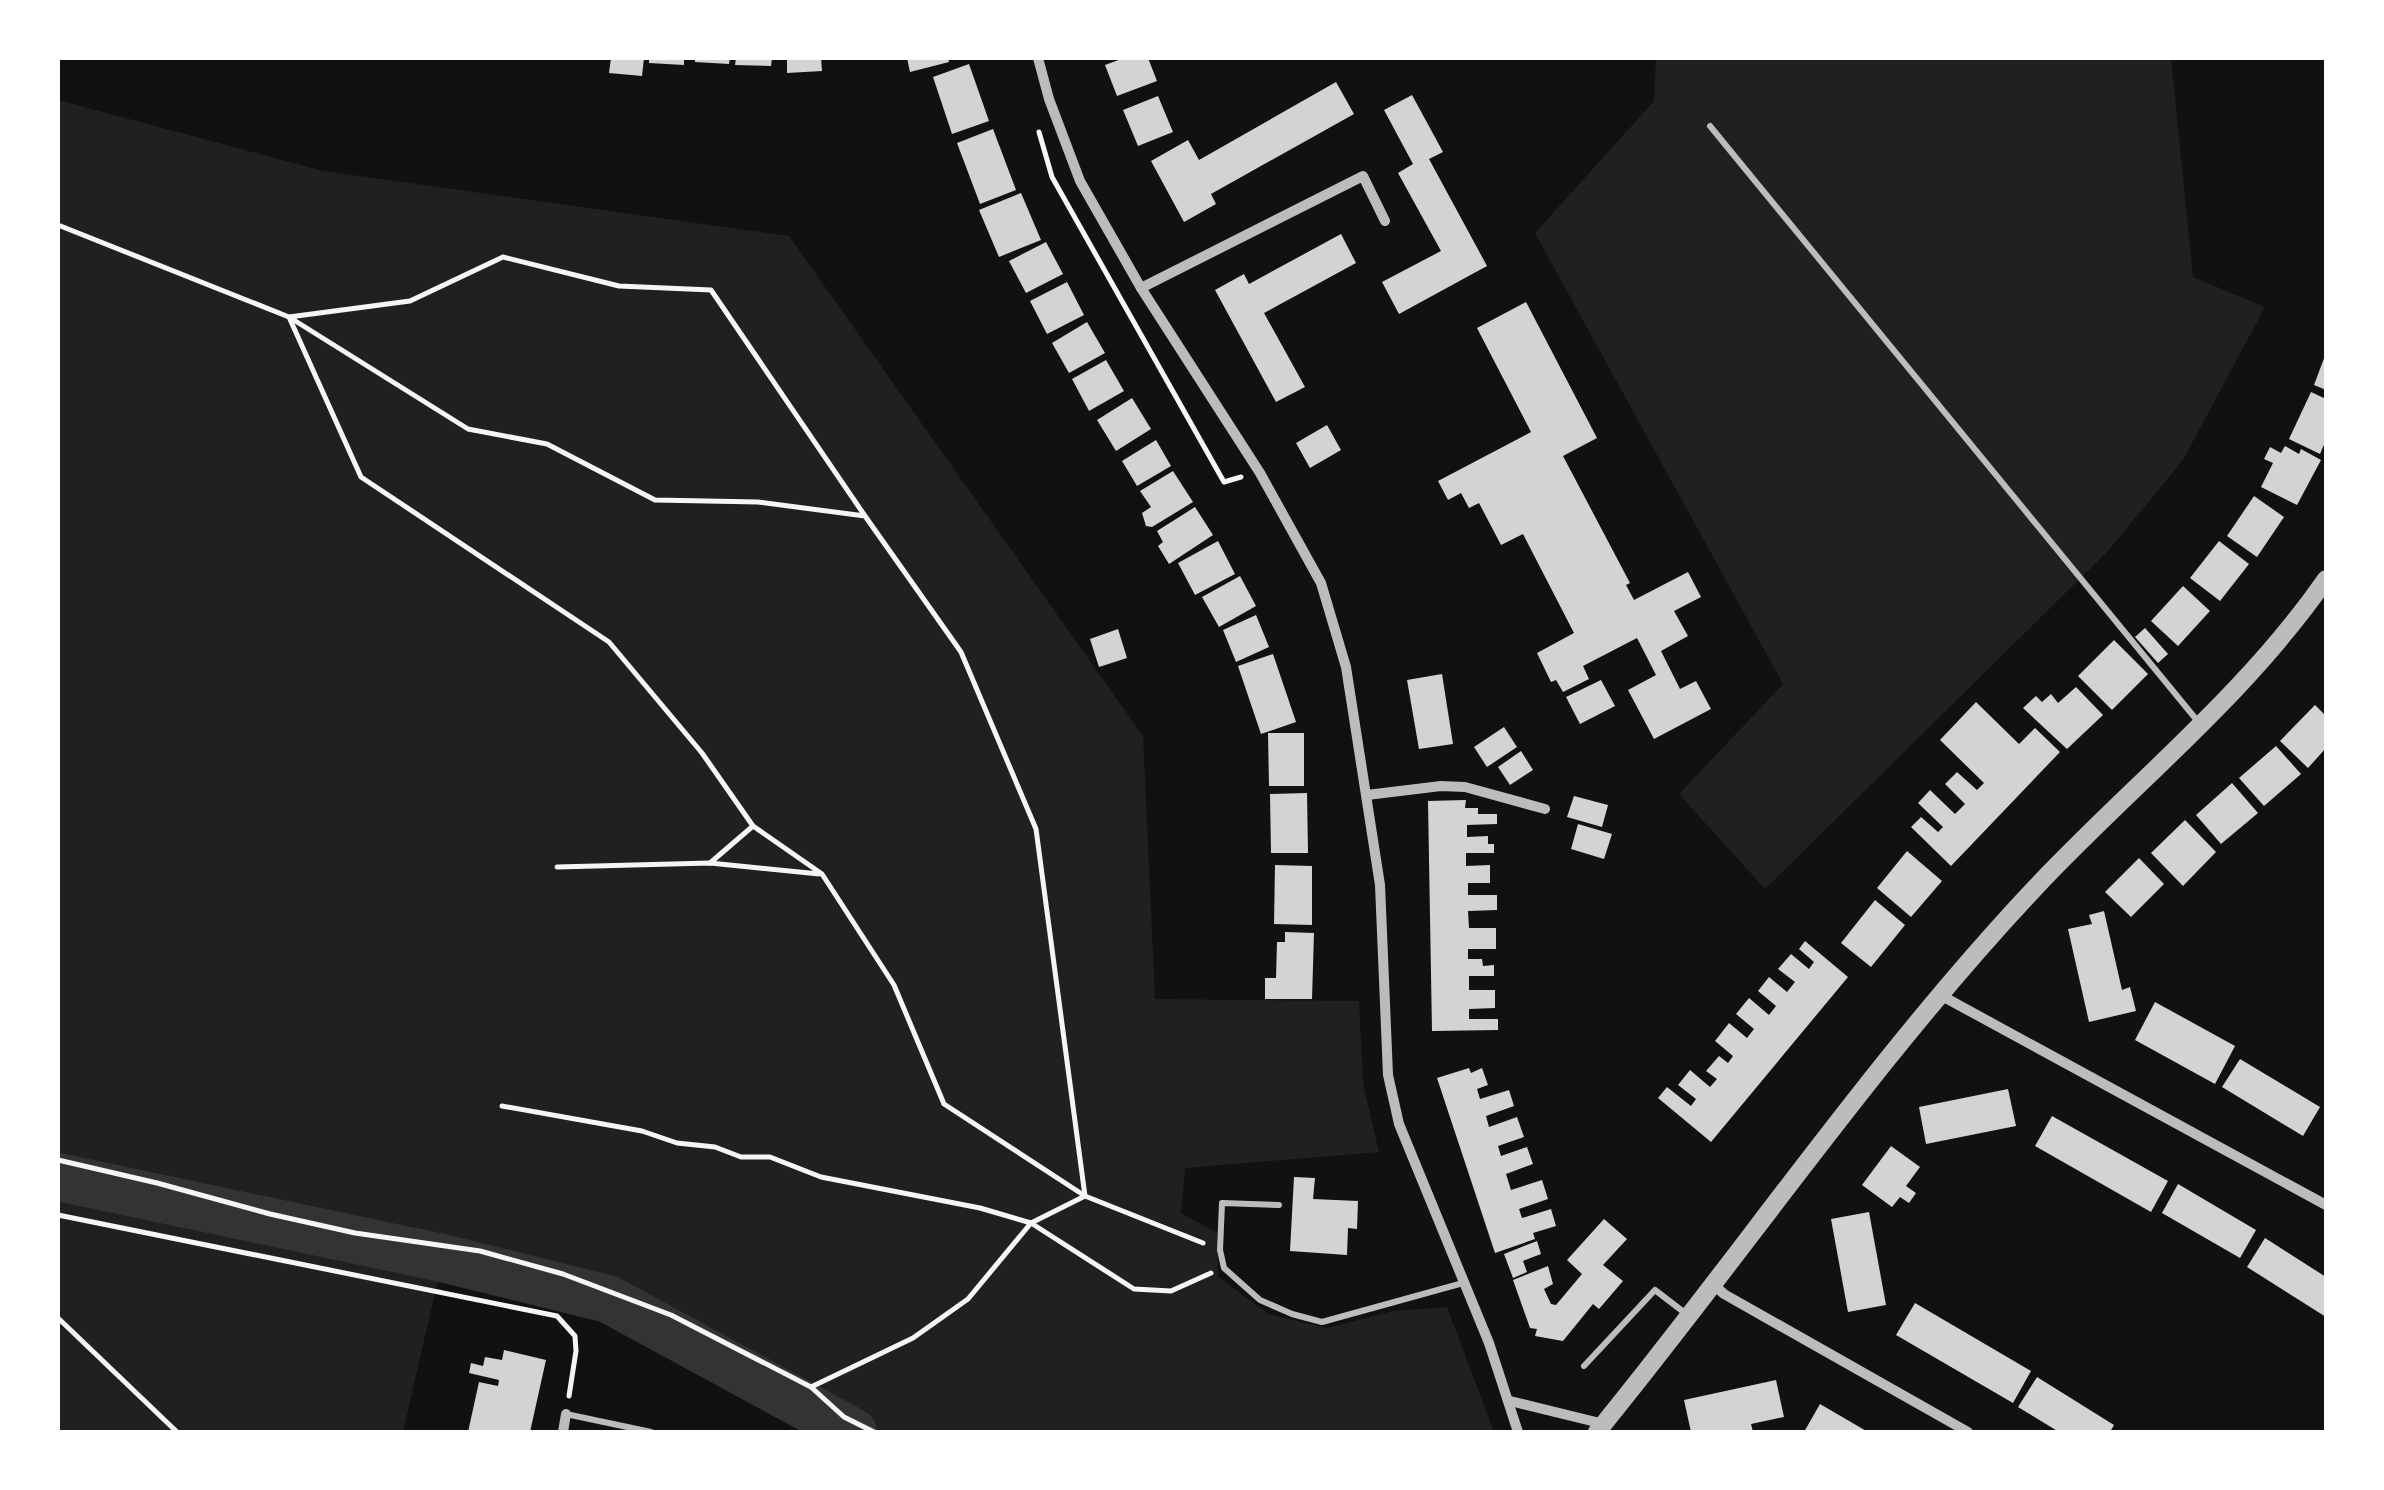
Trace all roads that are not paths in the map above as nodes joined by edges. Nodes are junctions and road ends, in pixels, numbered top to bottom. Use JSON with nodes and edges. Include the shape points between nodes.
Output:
{"nodes":[{"id":1,"x":1038,"y":58,"type":"edge"},
{"id":2,"x":1710,"y":126,"type":"dead end"},
{"id":3,"x":1386,"y":221,"type":"dead end"},
{"id":4,"x":1142,"y":288,"type":"junction"},
{"id":5,"x":2326,"y":579,"type":"edge"},
{"id":6,"x":2200,"y":725,"type":"junction"},
{"id":7,"x":1366,"y":795,"type":"junction"},
{"id":8,"x":1545,"y":808,"type":"dead end"},
{"id":9,"x":1942,"y":996,"type":"junction"},
{"id":10,"x":1279,"y":1205,"type":"dead end"},
{"id":11,"x":2326,"y":1205,"type":"edge"},
{"id":12,"x":1462,"y":1282,"type":"junction"},
{"id":13,"x":1712,"y":1284,"type":"junction"},
{"id":14,"x":1690,"y":1317,"type":"junction"},
{"id":15,"x":1584,"y":1366,"type":"dead end"},
{"id":16,"x":1510,"y":1401,"type":"junction"},
{"id":17,"x":566,"y":1414,"type":"joint"},
{"id":18,"x":1601,"y":1428,"type":"edge"},
{"id":19,"x":563,"y":1432,"type":"edge"},
{"id":20,"x":650,"y":1432,"type":"edge"},
{"id":21,"x":1518,"y":1432,"type":"edge"},
{"id":22,"x":1968,"y":1432,"type":"edge"}],
"edges":[{"from":1,"to":4,"type":"street","via":[[1080,181]]},
{"from":2,"to":6,"type":"lane"},
{"from":3,"to":4,"type":"street","via":[[1363,176]]},
{"from":4,"to":7,"type":"street","via":[[1322,583],[1346,668]]},
{"from":5,"to":6,"type":"street","via":[[2297,621]]},
{"from":6,"to":9,"type":"street","via":[[2035,889]]},
{"from":7,"to":8,"type":"street","via":[[1465,787]]},
{"from":7,"to":12,"type":"street","via":[[1380,884],[1388,1076],[1399,1124]]},
{"from":9,"to":11,"type":"street"},
{"from":9,"to":13,"type":"street"},
{"from":10,"to":12,"type":"lane","via":[[1222,1203],[1220,1250],[1224,1268],[1239,1284],[1292,1314],[1322,1322]]},
{"from":12,"to":16,"type":"street"},
{"from":13,"to":14,"type":"street"},
{"from":13,"to":22,"type":"street"},
{"from":14,"to":15,"type":"lane","via":[[1655,1290]]},
{"from":14,"to":18,"type":"street"},
{"from":16,"to":18,"type":"street"},
{"from":16,"to":21,"type":"street"},
{"from":17,"to":19,"type":"street"},
{"from":17,"to":20,"type":"lane"}]}
